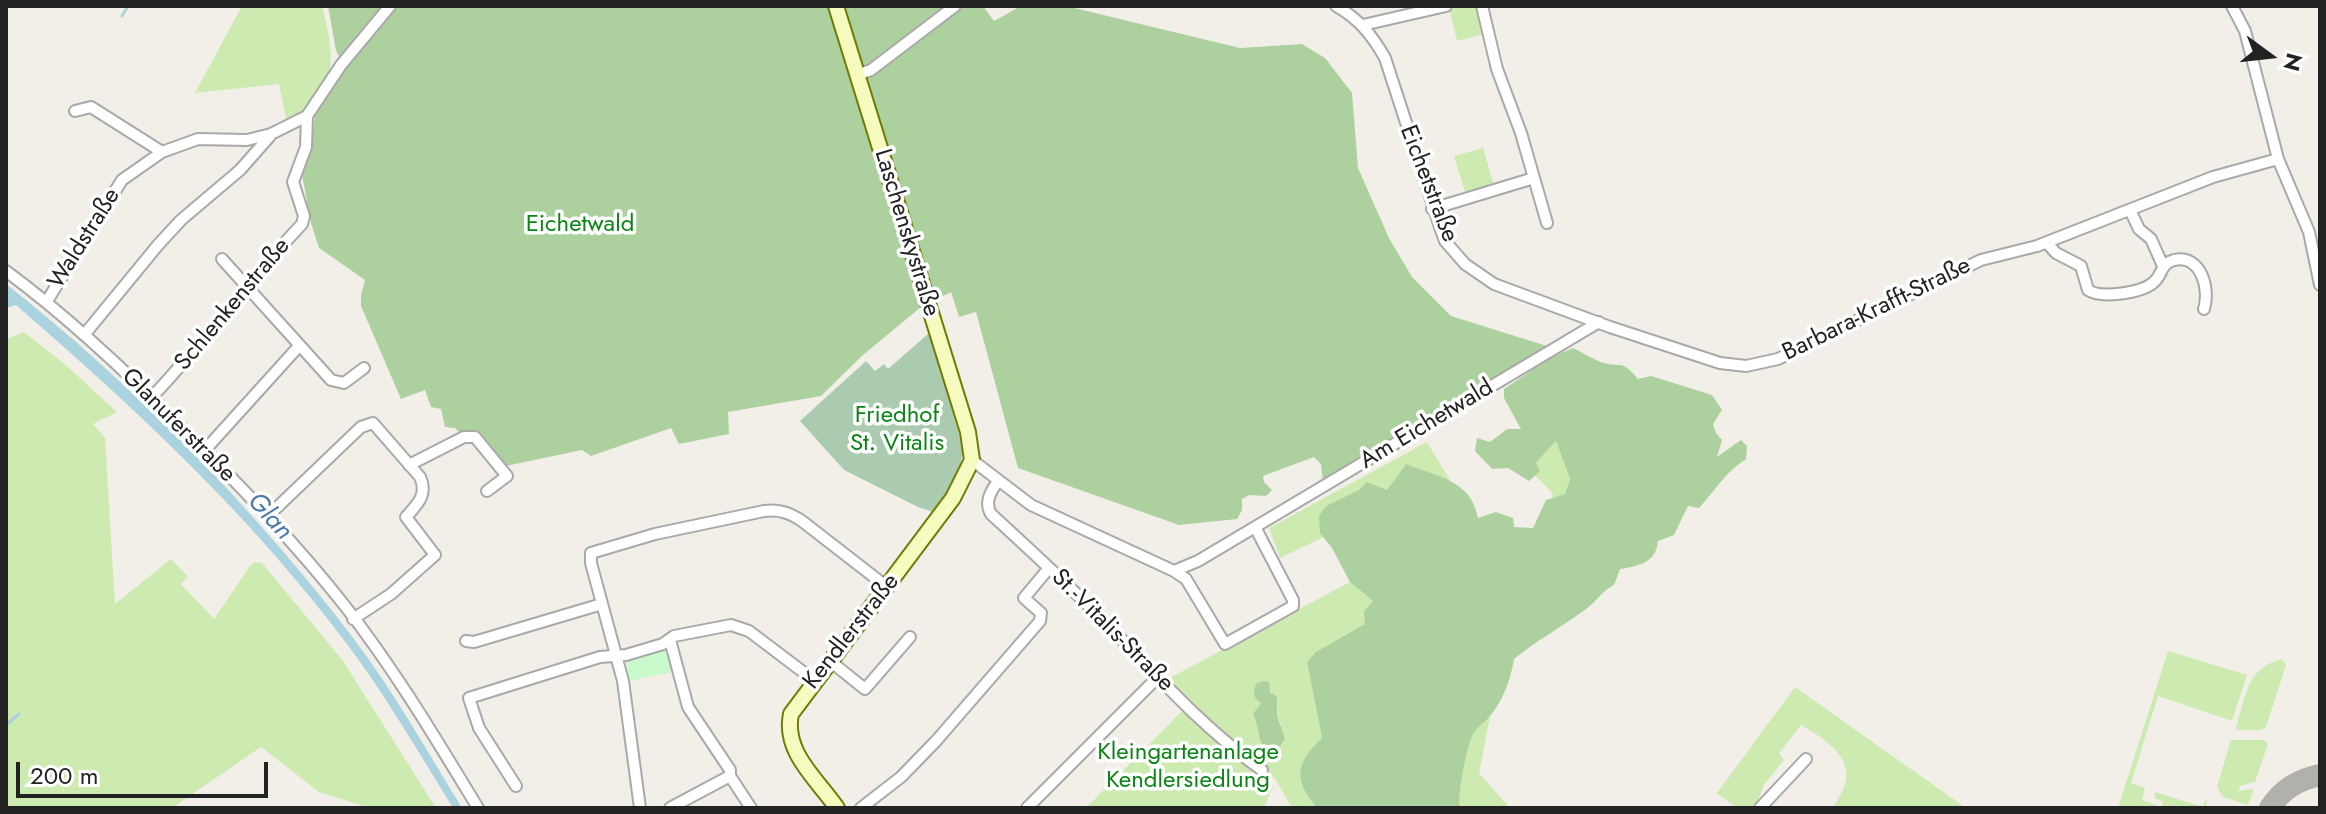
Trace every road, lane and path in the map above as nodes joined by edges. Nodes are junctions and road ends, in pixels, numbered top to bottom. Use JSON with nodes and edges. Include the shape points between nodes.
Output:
{"nodes":[{"id":1,"x":390,"y":6,"type":"edge"},
{"id":2,"x":836,"y":6,"type":"edge"},
{"id":3,"x":955,"y":6,"type":"edge"},
{"id":4,"x":1336,"y":6,"type":"edge"},
{"id":5,"x":1446,"y":6,"type":"edge"},
{"id":6,"x":1482,"y":6,"type":"edge"},
{"id":7,"x":2232,"y":6,"type":"edge"},
{"id":8,"x":1363,"y":25,"type":"junction"},
{"id":9,"x":856,"y":75,"type":"junction"},
{"id":10,"x":75,"y":111,"type":"dead end"},
{"id":11,"x":307,"y":116,"type":"junction"},
{"id":12,"x":271,"y":134,"type":"junction"},
{"id":13,"x":162,"y":152,"type":"junction"},
{"id":14,"x":2278,"y":159,"type":"junction"},
{"id":15,"x":1534,"y":178,"type":"junction"},
{"id":16,"x":1432,"y":209,"type":"junction"},
{"id":17,"x":2130,"y":210,"type":"junction"},
{"id":18,"x":1547,"y":223,"type":"dead end"},
{"id":19,"x":2314,"y":231,"type":"edge"},
{"id":20,"x":2047,"y":243,"type":"junction"},
{"id":21,"x":222,"y":259,"type":"dead end"},
{"id":22,"x":2163,"y":266,"type":"junction"},
{"id":23,"x":6,"y":271,"type":"edge"},
{"id":24,"x":246,"y":284,"type":"junction"},
{"id":25,"x":2320,"y":285,"type":"edge"},
{"id":26,"x":47,"y":301,"type":"junction"},
{"id":27,"x":2204,"y":309,"type":"dead end"},
{"id":28,"x":1599,"y":322,"type":"junction"},
{"id":29,"x":84,"y":335,"type":"junction"},
{"id":30,"x":299,"y":346,"type":"junction"},
{"id":31,"x":1706,"y":359,"type":"joint"},
{"id":32,"x":364,"y":368,"type":"dead end"},
{"id":33,"x":152,"y":397,"type":"junction"},
{"id":34,"x":205,"y":450,"type":"junction"},
{"id":35,"x":972,"y":460,"type":"junction"},
{"id":36,"x":409,"y":465,"type":"junction"},
{"id":37,"x":998,"y":481,"type":"junction"},
{"id":38,"x":487,"y":491,"type":"dead end"},
{"id":39,"x":268,"y":516,"type":"junction"},
{"id":40,"x":1255,"y":527,"type":"junction"},
{"id":41,"x":1049,"y":568,"type":"junction"},
{"id":42,"x":1174,"y":571,"type":"junction"},
{"id":43,"x":887,"y":587,"type":"junction"},
{"id":44,"x":602,"y":604,"type":"junction"},
{"id":45,"x":353,"y":619,"type":"junction"},
{"id":46,"x":910,"y":637,"type":"dead end"},
{"id":47,"x":670,"y":640,"type":"junction"},
{"id":48,"x":466,"y":641,"type":"dead end"},
{"id":49,"x":616,"y":655,"type":"junction"},
{"id":50,"x":830,"y":661,"type":"junction"},
{"id":51,"x":1158,"y":677,"type":"junction"},
{"id":52,"x":815,"y":681,"type":"junction"},
{"id":53,"x":1806,"y":759,"type":"dead end"},
{"id":54,"x":1262,"y":770,"type":"dead end"},
{"id":55,"x":730,"y":776,"type":"junction"},
{"id":56,"x":516,"y":786,"type":"dead end"},
{"id":57,"x":478,"y":808,"type":"edge"},
{"id":58,"x":640,"y":808,"type":"edge"},
{"id":59,"x":670,"y":808,"type":"edge"},
{"id":60,"x":751,"y":808,"type":"edge"},
{"id":61,"x":837,"y":808,"type":"edge"},
{"id":62,"x":861,"y":808,"type":"edge"},
{"id":63,"x":1027,"y":808,"type":"edge"},
{"id":64,"x":1760,"y":808,"type":"edge"}],
"edges":[{"from":1,"to":11,"type":"street","name":"Waldstraße"},
{"from":2,"to":9,"type":"street","name":"Laschenskystraße"},
{"from":3,"to":9,"type":"street","via":[[871,70]]},
{"from":4,"to":8,"type":"street","name":"Eichetstraße"},
{"from":5,"to":8,"type":"street"},
{"from":6,"to":15,"type":"street"},
{"from":7,"to":14,"type":"street","via":[[2245,31]]},
{"from":8,"to":16,"type":"street","name":"Eichetstraße","via":[[1385,58]]},
{"from":9,"to":35,"type":"street","name":"Laschenskystraße","via":[[968,432]]},
{"from":10,"to":13,"type":"street","via":[[91,107]]},
{"from":11,"to":12,"type":"street","name":"Waldstraße"},
{"from":11,"to":24,"type":"street","name":"Schlenkenstraße","via":[[306,147],[293,182],[302,224]]},
{"from":12,"to":13,"type":"street","name":"Waldstraße","via":[[247,140],[198,139]]},
{"from":12,"to":29,"type":"street","via":[[240,170],[178,223]]},
{"from":13,"to":26,"type":"street","name":"Waldstraße","via":[[118,185]]},
{"from":14,"to":17,"type":"street","name":"Barbara-Krafft-Straße","via":[[2227,172]]},
{"from":14,"to":19,"type":"street"},
{"from":15,"to":16,"type":"street"},
{"from":15,"to":18,"type":"street"},
{"from":16,"to":28,"type":"street","name":"Eichetstraße","via":[[1445,241],[1465,264],[1494,284]]},
{"from":17,"to":20,"type":"street","name":"Barbara-Krafft-Straße"},
{"from":17,"to":22,"type":"street"},
{"from":19,"to":25,"type":"street"},
{"from":20,"to":22,"type":"street","via":[[2081,266],[2088,290],[2096,295],[2150,285]]},
{"from":20,"to":31,"type":"street","name":"Barbara-Krafft-Straße","via":[[1972,264],[1772,361],[1738,366]]},
{"from":21,"to":24,"type":"street"},
{"from":22,"to":27,"type":"street","via":[[2180,260],[2198,268],[2206,287]]},
{"from":23,"to":26,"type":"street","name":"Glanuferstraße"},
{"from":24,"to":30,"type":"street"},
{"from":24,"to":33,"type":"street","name":"Schlenkenstraße","via":[[208,336]]},
{"from":26,"to":29,"type":"street","name":"Glanuferstraße"},
{"from":28,"to":31,"type":"street","name":"Eichetstraße"},
{"from":28,"to":40,"type":"street","name":"Am Eichetwald"},
{"from":29,"to":33,"type":"street","name":"Glanuferstraße"},
{"from":30,"to":32,"type":"street","via":[[335,383],[344,383]]},
{"from":30,"to":34,"type":"street"},
{"from":33,"to":34,"type":"street","name":"Glanuferstraße"},
{"from":34,"to":39,"type":"street","name":"Glanuferstraße"},
{"from":35,"to":37,"type":"street"},
{"from":35,"to":43,"type":"street","name":"Kendlerstraße","via":[[945,510]]},
{"from":36,"to":38,"type":"street","via":[[464,437],[475,437],[507,476]]},
{"from":36,"to":39,"type":"street","via":[[373,423],[361,427]]},
{"from":36,"to":45,"type":"street","via":[[420,477],[424,494],[406,517],[435,555]]},
{"from":37,"to":41,"type":"street","name":"St.-Vitalis-Straße","via":[[988,500],[989,511]]},
{"from":37,"to":42,"type":"street","via":[[1031,505]]},
{"from":39,"to":45,"type":"street","name":"Glanuferstraße"},
{"from":40,"to":42,"type":"street","name":"Am Eichetwald"},
{"from":40,"to":42,"type":"street","via":[[1293,606],[1225,644],[1186,579]]},
{"from":41,"to":51,"type":"street","name":"St.-Vitalis-Straße"},
{"from":41,"to":62,"type":"street","via":[[1024,598],[1041,613],[1040,621],[936,741]]},
{"from":43,"to":44,"type":"street","via":[[794,515],[777,510],[655,534],[591,553]]},
{"from":43,"to":50,"type":"street","name":"Kendlerstraße"},
{"from":44,"to":48,"type":"street"},
{"from":44,"to":49,"type":"street"},
{"from":45,"to":57,"type":"street","name":"Glanuferstraße","via":[[420,712]]},
{"from":46,"to":50,"type":"street","via":[[865,689]]},
{"from":47,"to":49,"type":"street"},
{"from":47,"to":52,"type":"street","via":[[736,625]]},
{"from":47,"to":55,"type":"street","via":[[688,707]]},
{"from":49,"to":56,"type":"street","via":[[469,698],[475,720]]},
{"from":49,"to":58,"type":"street","via":[[630,716]]},
{"from":50,"to":52,"type":"street","name":"Kendlerstraße"},
{"from":51,"to":54,"type":"street","name":"St.-Vitalis-Straße"},
{"from":51,"to":63,"type":"street"},
{"from":52,"to":61,"type":"street","name":"Kendlerstraße","via":[[791,714],[790,737]]},
{"from":53,"to":64,"type":"street"},
{"from":55,"to":59,"type":"street"},
{"from":55,"to":60,"type":"street"}]}
